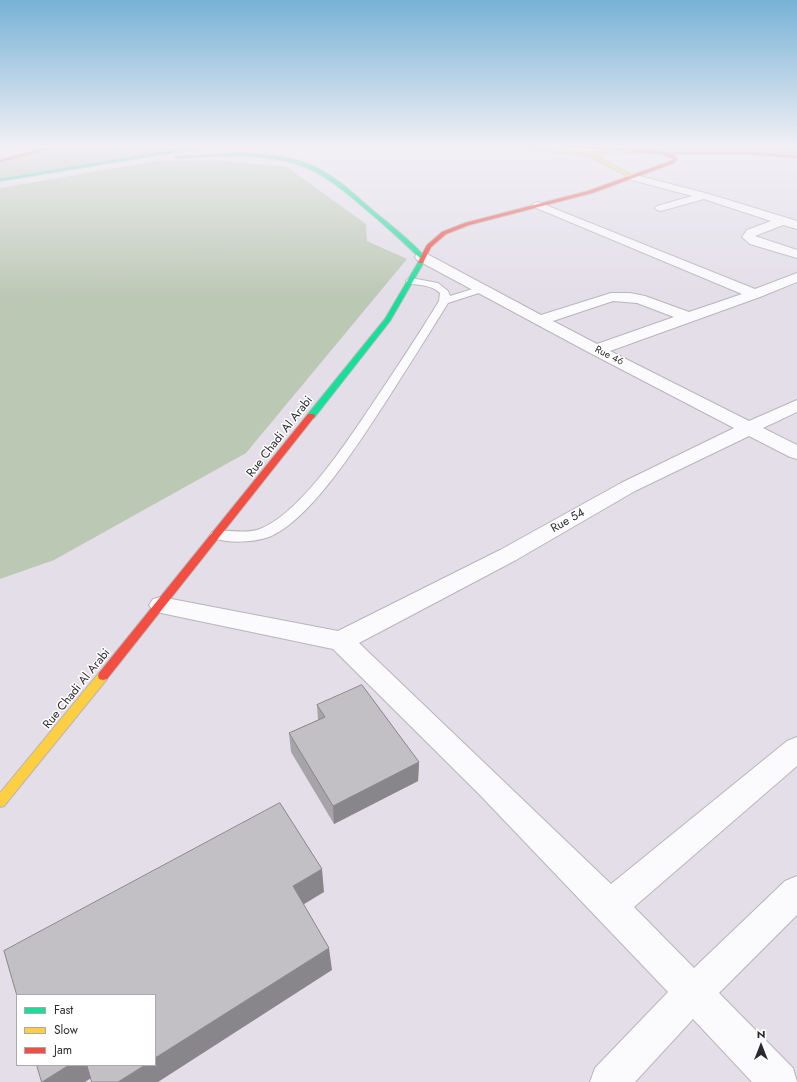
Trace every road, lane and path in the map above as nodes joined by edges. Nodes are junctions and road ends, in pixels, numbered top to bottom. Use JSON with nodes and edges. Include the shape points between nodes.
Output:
{"nodes":[{"id":1,"x":354,"y":196,"type":"edge"},
{"id":2,"x":573,"y":196,"type":"edge"},
{"id":3,"x":704,"y":196,"type":"edge"},
{"id":4,"x":708,"y":196,"type":"edge"},
{"id":5,"x":538,"y":206,"type":"junction"},
{"id":6,"x":661,"y":208,"type":"dead end"},
{"id":7,"x":343,"y":212,"type":"dead end"},
{"id":8,"x":782,"y":216,"type":"junction"},
{"id":9,"x":797,"y":225,"type":"edge"},
{"id":10,"x":796,"y":253,"type":"edge"},
{"id":11,"x":422,"y":257,"type":"junction"},
{"id":12,"x":797,"y":276,"type":"edge"},
{"id":13,"x":411,"y":281,"type":"junction"},
{"id":14,"x":482,"y":290,"type":"junction"},
{"id":15,"x":755,"y":294,"type":"junction"},
{"id":16,"x":444,"y":301,"type":"junction"},
{"id":17,"x":0,"y":305,"type":"edge"},
{"id":18,"x":687,"y":317,"type":"junction"},
{"id":19,"x":540,"y":320,"type":"junction"},
{"id":20,"x":596,"y":350,"type":"junction"},
{"id":21,"x":797,"y":405,"type":"edge"},
{"id":22,"x":749,"y":429,"type":"junction"},
{"id":23,"x":797,"y":453,"type":"edge"},
{"id":24,"x":217,"y":535,"type":"junction"},
{"id":25,"x":162,"y":605,"type":"junction"},
{"id":26,"x":341,"y":641,"type":"junction"},
{"id":27,"x":797,"y":749,"type":"edge"},
{"id":28,"x":0,"y":802,"type":"edge"},
{"id":29,"x":797,"y":892,"type":"edge"},
{"id":30,"x":610,"y":906,"type":"junction"},
{"id":31,"x":693,"y":993,"type":"junction"},
{"id":32,"x":609,"y":1082,"type":"edge"},
{"id":33,"x":779,"y":1082,"type":"edge"}],
"edges":[{"from":1,"to":11,"type":"main road","via":[[394,229]]},
{"from":2,"to":5,"type":"main road","name":"Rue Chadi Al Arabi"},
{"from":3,"to":6,"type":"street"},
{"from":4,"to":8,"type":"street"},
{"from":5,"to":11,"type":"main road","name":"Rue Chadi Al Arabi","via":[[456,228],[436,239]]},
{"from":5,"to":15,"type":"street"},
{"from":7,"to":17,"type":"path","via":[[342,217],[335,220]]},
{"from":8,"to":9,"type":"street"},
{"from":8,"to":10,"type":"street","via":[[750,233],[748,237]]},
{"from":11,"to":13,"type":"main road","name":"Rue Chadi Al Arabi"},
{"from":11,"to":14,"type":"street","name":"Rue 46"},
{"from":12,"to":15,"type":"street"},
{"from":13,"to":16,"type":"lane","via":[[441,288],[445,294]]},
{"from":13,"to":24,"type":"main road","name":"Rue Chadi Al Arabi","via":[[388,320]]},
{"from":14,"to":16,"type":"lane"},
{"from":14,"to":19,"type":"street","name":"Rue 46"},
{"from":15,"to":18,"type":"street"},
{"from":16,"to":24,"type":"lane","via":[[344,456],[311,495],[286,520],[264,533],[244,536]]},
{"from":18,"to":19,"type":"street","via":[[639,298],[621,295]]},
{"from":18,"to":20,"type":"street"},
{"from":19,"to":20,"type":"street","name":"Rue 46"},
{"from":20,"to":22,"type":"street","name":"Rue 46"},
{"from":21,"to":22,"type":"street","name":"Rue 54"},
{"from":22,"to":23,"type":"street","name":"Rue 46"},
{"from":22,"to":26,"type":"street","name":"Rue 54","via":[[628,487],[508,555]]},
{"from":24,"to":25,"type":"main road","name":"Rue Chadi Al Arabi"},
{"from":25,"to":26,"type":"street"},
{"from":25,"to":28,"type":"main road","name":"Rue Chadi Al Arabi"},
{"from":26,"to":30,"type":"street"},
{"from":27,"to":30,"type":"street"},
{"from":29,"to":31,"type":"street"},
{"from":30,"to":31,"type":"street"},
{"from":31,"to":32,"type":"street"},
{"from":31,"to":33,"type":"street"}]}
